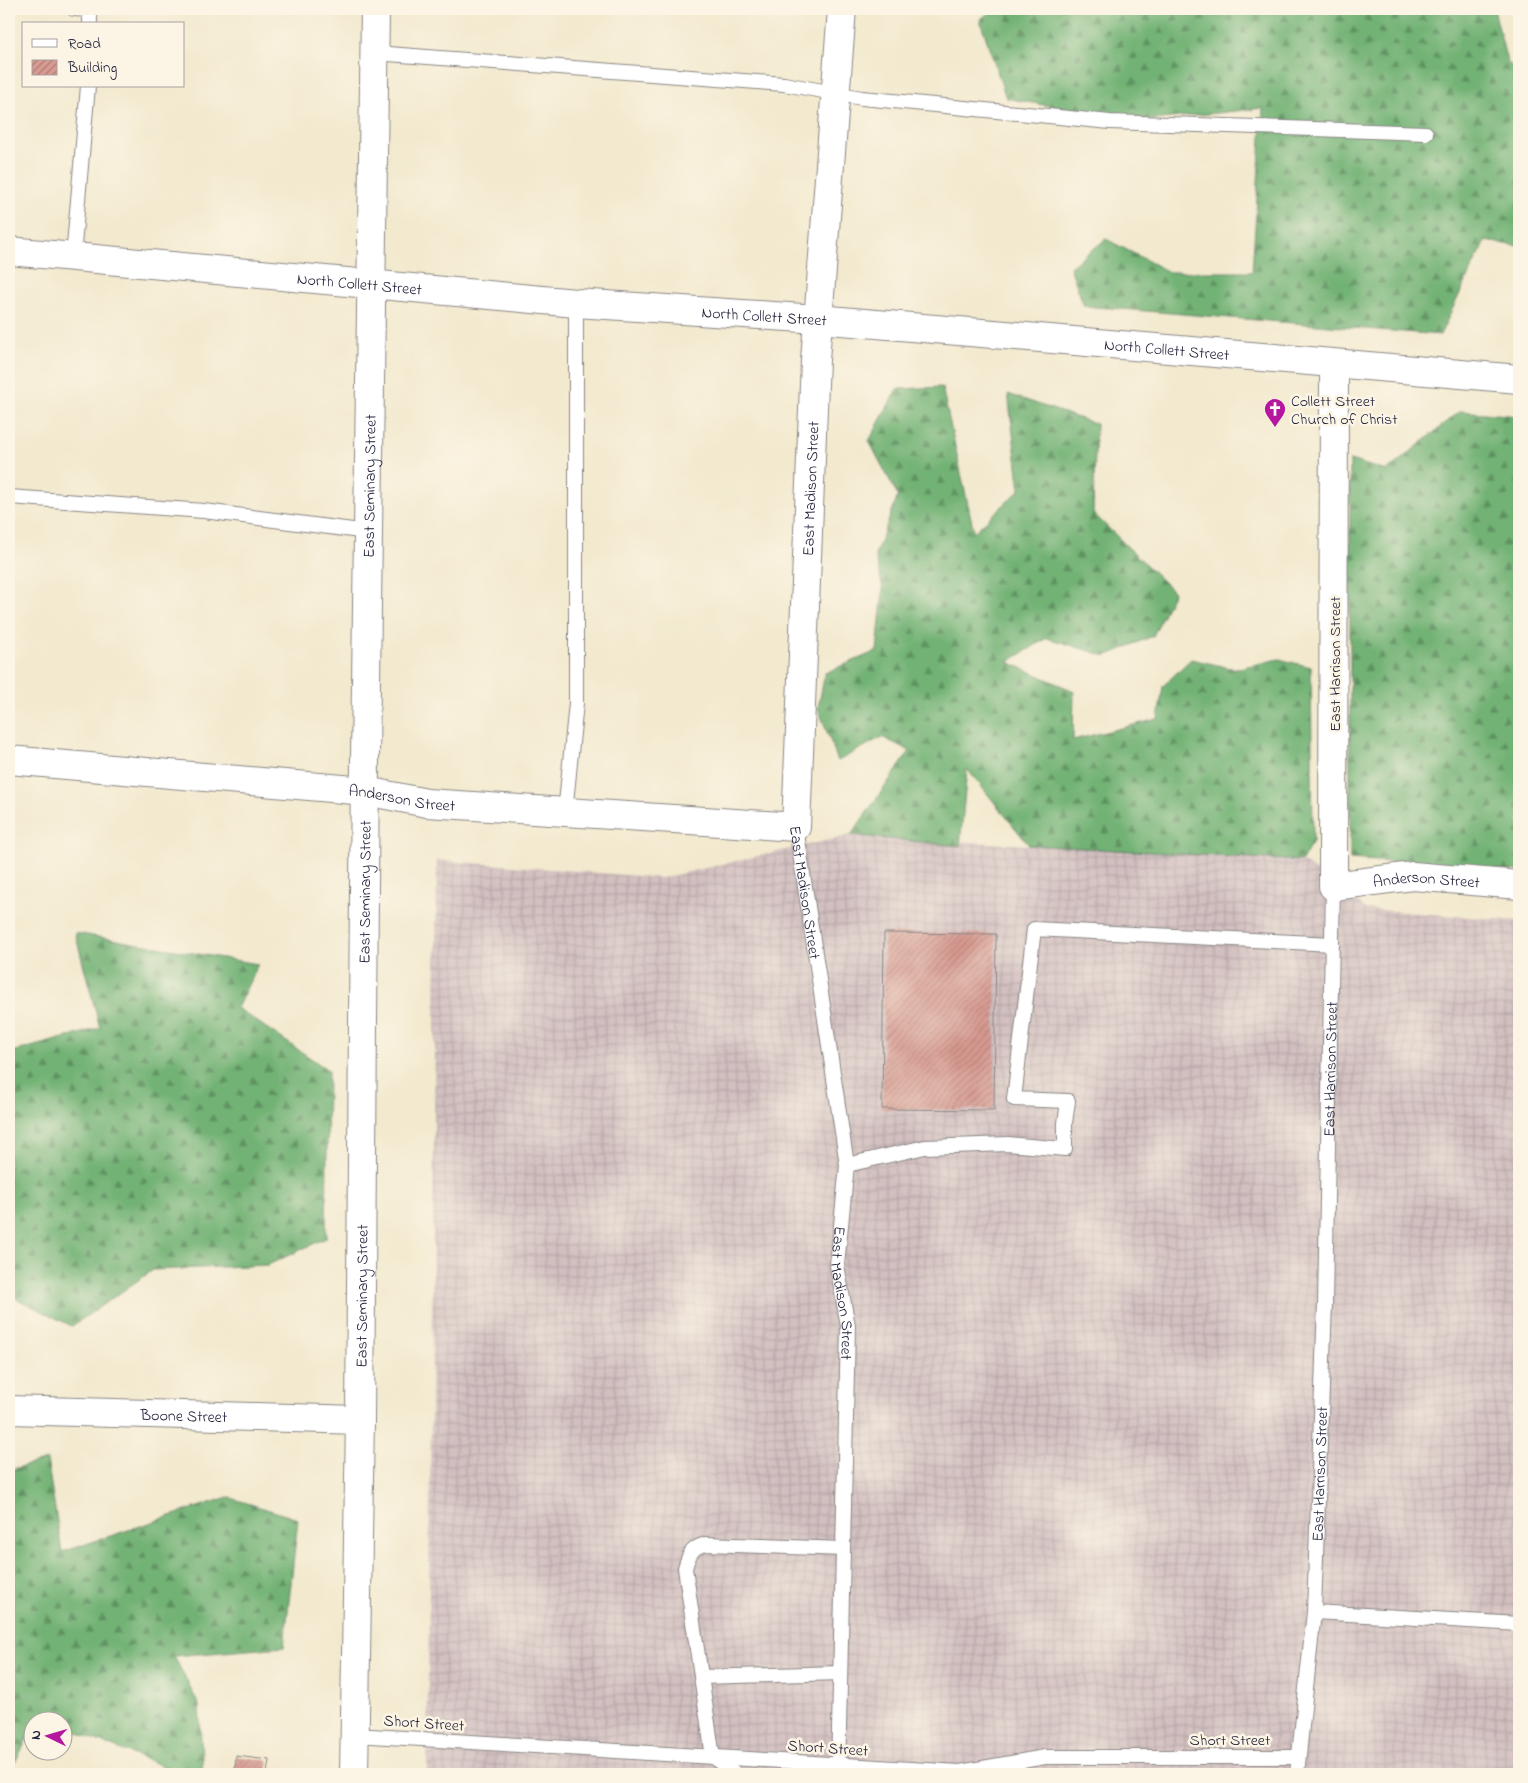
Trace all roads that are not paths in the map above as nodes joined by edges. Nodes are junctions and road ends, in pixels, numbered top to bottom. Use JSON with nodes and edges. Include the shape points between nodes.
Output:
{"nodes":[{"id":1,"x":74,"y":9,"type":"edge"},
{"id":2,"x":375,"y":9,"type":"edge"},
{"id":3,"x":842,"y":9,"type":"edge"},
{"id":4,"x":90,"y":14,"type":"edge"},
{"id":5,"x":375,"y":53,"type":"junction"},
{"id":6,"x":88,"y":88,"type":"edge"},
{"id":7,"x":836,"y":93,"type":"junction"},
{"id":8,"x":1426,"y":133,"type":"dead end"},
{"id":9,"x":9,"y":251,"type":"edge"},
{"id":10,"x":73,"y":257,"type":"junction"},
{"id":11,"x":373,"y":284,"type":"junction"},
{"id":12,"x":576,"y":303,"type":"junction"},
{"id":13,"x":818,"y":319,"type":"junction"},
{"id":14,"x":1334,"y":364,"type":"junction"},
{"id":15,"x":1519,"y":379,"type":"edge"},
{"id":16,"x":9,"y":497,"type":"edge"},
{"id":17,"x":368,"y":532,"type":"junction"},
{"id":18,"x":9,"y":760,"type":"edge"},
{"id":19,"x":366,"y":791,"type":"junction"},
{"id":20,"x":565,"y":813,"type":"junction"},
{"id":21,"x":796,"y":827,"type":"junction"},
{"id":22,"x":1519,"y":885,"type":"edge"},
{"id":23,"x":1333,"y":886,"type":"junction"},
{"id":24,"x":1332,"y":944,"type":"junction"},
{"id":25,"x":847,"y":1165,"type":"junction"},
{"id":26,"x":9,"y":1410,"type":"edge"},
{"id":27,"x":360,"y":1420,"type":"junction"},
{"id":28,"x":843,"y":1549,"type":"junction"},
{"id":29,"x":1314,"y":1612,"type":"junction"},
{"id":30,"x":1519,"y":1624,"type":"edge"},
{"id":31,"x":840,"y":1673,"type":"junction"},
{"id":32,"x":701,"y":1677,"type":"junction"},
{"id":33,"x":355,"y":1735,"type":"junction"},
{"id":34,"x":1298,"y":1756,"type":"junction"},
{"id":35,"x":713,"y":1757,"type":"junction"},
{"id":36,"x":838,"y":1770,"type":"edge"},
{"id":37,"x":354,"y":1774,"type":"edge"},
{"id":38,"x":736,"y":1774,"type":"edge"},
{"id":39,"x":1297,"y":1774,"type":"edge"}],
"edges":[{"from":1,"to":4,"type":"lane"},
{"from":2,"to":5,"type":"street","name":"East Seminary Street"},
{"from":3,"to":7,"type":"street","name":"East Madison Street"},
{"from":5,"to":7,"type":"lane","via":[[784,84]]},
{"from":5,"to":11,"type":"street","name":"East Seminary Street"},
{"from":6,"to":10,"type":"lane"},
{"from":7,"to":8,"type":"lane","via":[[1110,122]]},
{"from":7,"to":13,"type":"street","name":"East Madison Street"},
{"from":9,"to":10,"type":"street","name":"North Collett Street"},
{"from":10,"to":11,"type":"street","name":"North Collett Street"},
{"from":11,"to":12,"type":"street","name":"North Collett Street"},
{"from":11,"to":17,"type":"street","name":"East Seminary Street"},
{"from":12,"to":13,"type":"street","name":"North Collett Street"},
{"from":12,"to":20,"type":"lane","via":[[576,703]]},
{"from":13,"to":14,"type":"street","name":"North Collett Street"},
{"from":13,"to":21,"type":"street","name":"East Madison Street"},
{"from":14,"to":15,"type":"street","name":"North Collett Street"},
{"from":14,"to":23,"type":"street","name":"East Harrison Street"},
{"from":16,"to":17,"type":"lane","via":[[204,511]]},
{"from":17,"to":19,"type":"street","name":"East Seminary Street"},
{"from":18,"to":19,"type":"street","name":"Anderson Street"},
{"from":19,"to":20,"type":"street","name":"Anderson Street","via":[[427,803]]},
{"from":19,"to":27,"type":"street","name":"East Seminary Street"},
{"from":20,"to":21,"type":"street","name":"Anderson Street"},
{"from":21,"to":25,"type":"lane","name":"East Madison Street"},
{"from":22,"to":23,"type":"street","name":"Anderson Street","via":[[1413,876]]},
{"from":23,"to":24,"type":"lane","name":"East Harrison Street"},
{"from":24,"to":25,"type":"lane","via":[[1034,928],[1014,1099],[1068,1100],[1065,1149],[1008,1144],[925,1147]]},
{"from":24,"to":29,"type":"lane","name":"East Harrison Street","via":[[1325,1303]]},
{"from":25,"to":28,"type":"lane","name":"East Madison Street","via":[[837,1265],[848,1326]]},
{"from":26,"to":27,"type":"street","name":"Boone Street"},
{"from":27,"to":33,"type":"street","name":"East Seminary Street"},
{"from":28,"to":31,"type":"lane","name":"East Madison Street"},
{"from":28,"to":32,"type":"lane","via":[[696,1546],[688,1556],[685,1568]]},
{"from":29,"to":30,"type":"lane"},
{"from":29,"to":34,"type":"lane","name":"East Harrison Street"},
{"from":31,"to":32,"type":"lane"},
{"from":31,"to":36,"type":"lane","name":"East Madison Street"},
{"from":32,"to":35,"type":"lane"},
{"from":33,"to":35,"type":"lane","name":"Short Street"},
{"from":33,"to":37,"type":"street","name":"East Seminary Street"},
{"from":34,"to":36,"type":"lane","name":"Short Street","via":[[1045,1757],[960,1772]]},
{"from":34,"to":39,"type":"lane","name":"East Harrison Street"},
{"from":35,"to":36,"type":"lane","name":"Short Street"},
{"from":35,"to":38,"type":"lane"}]}
